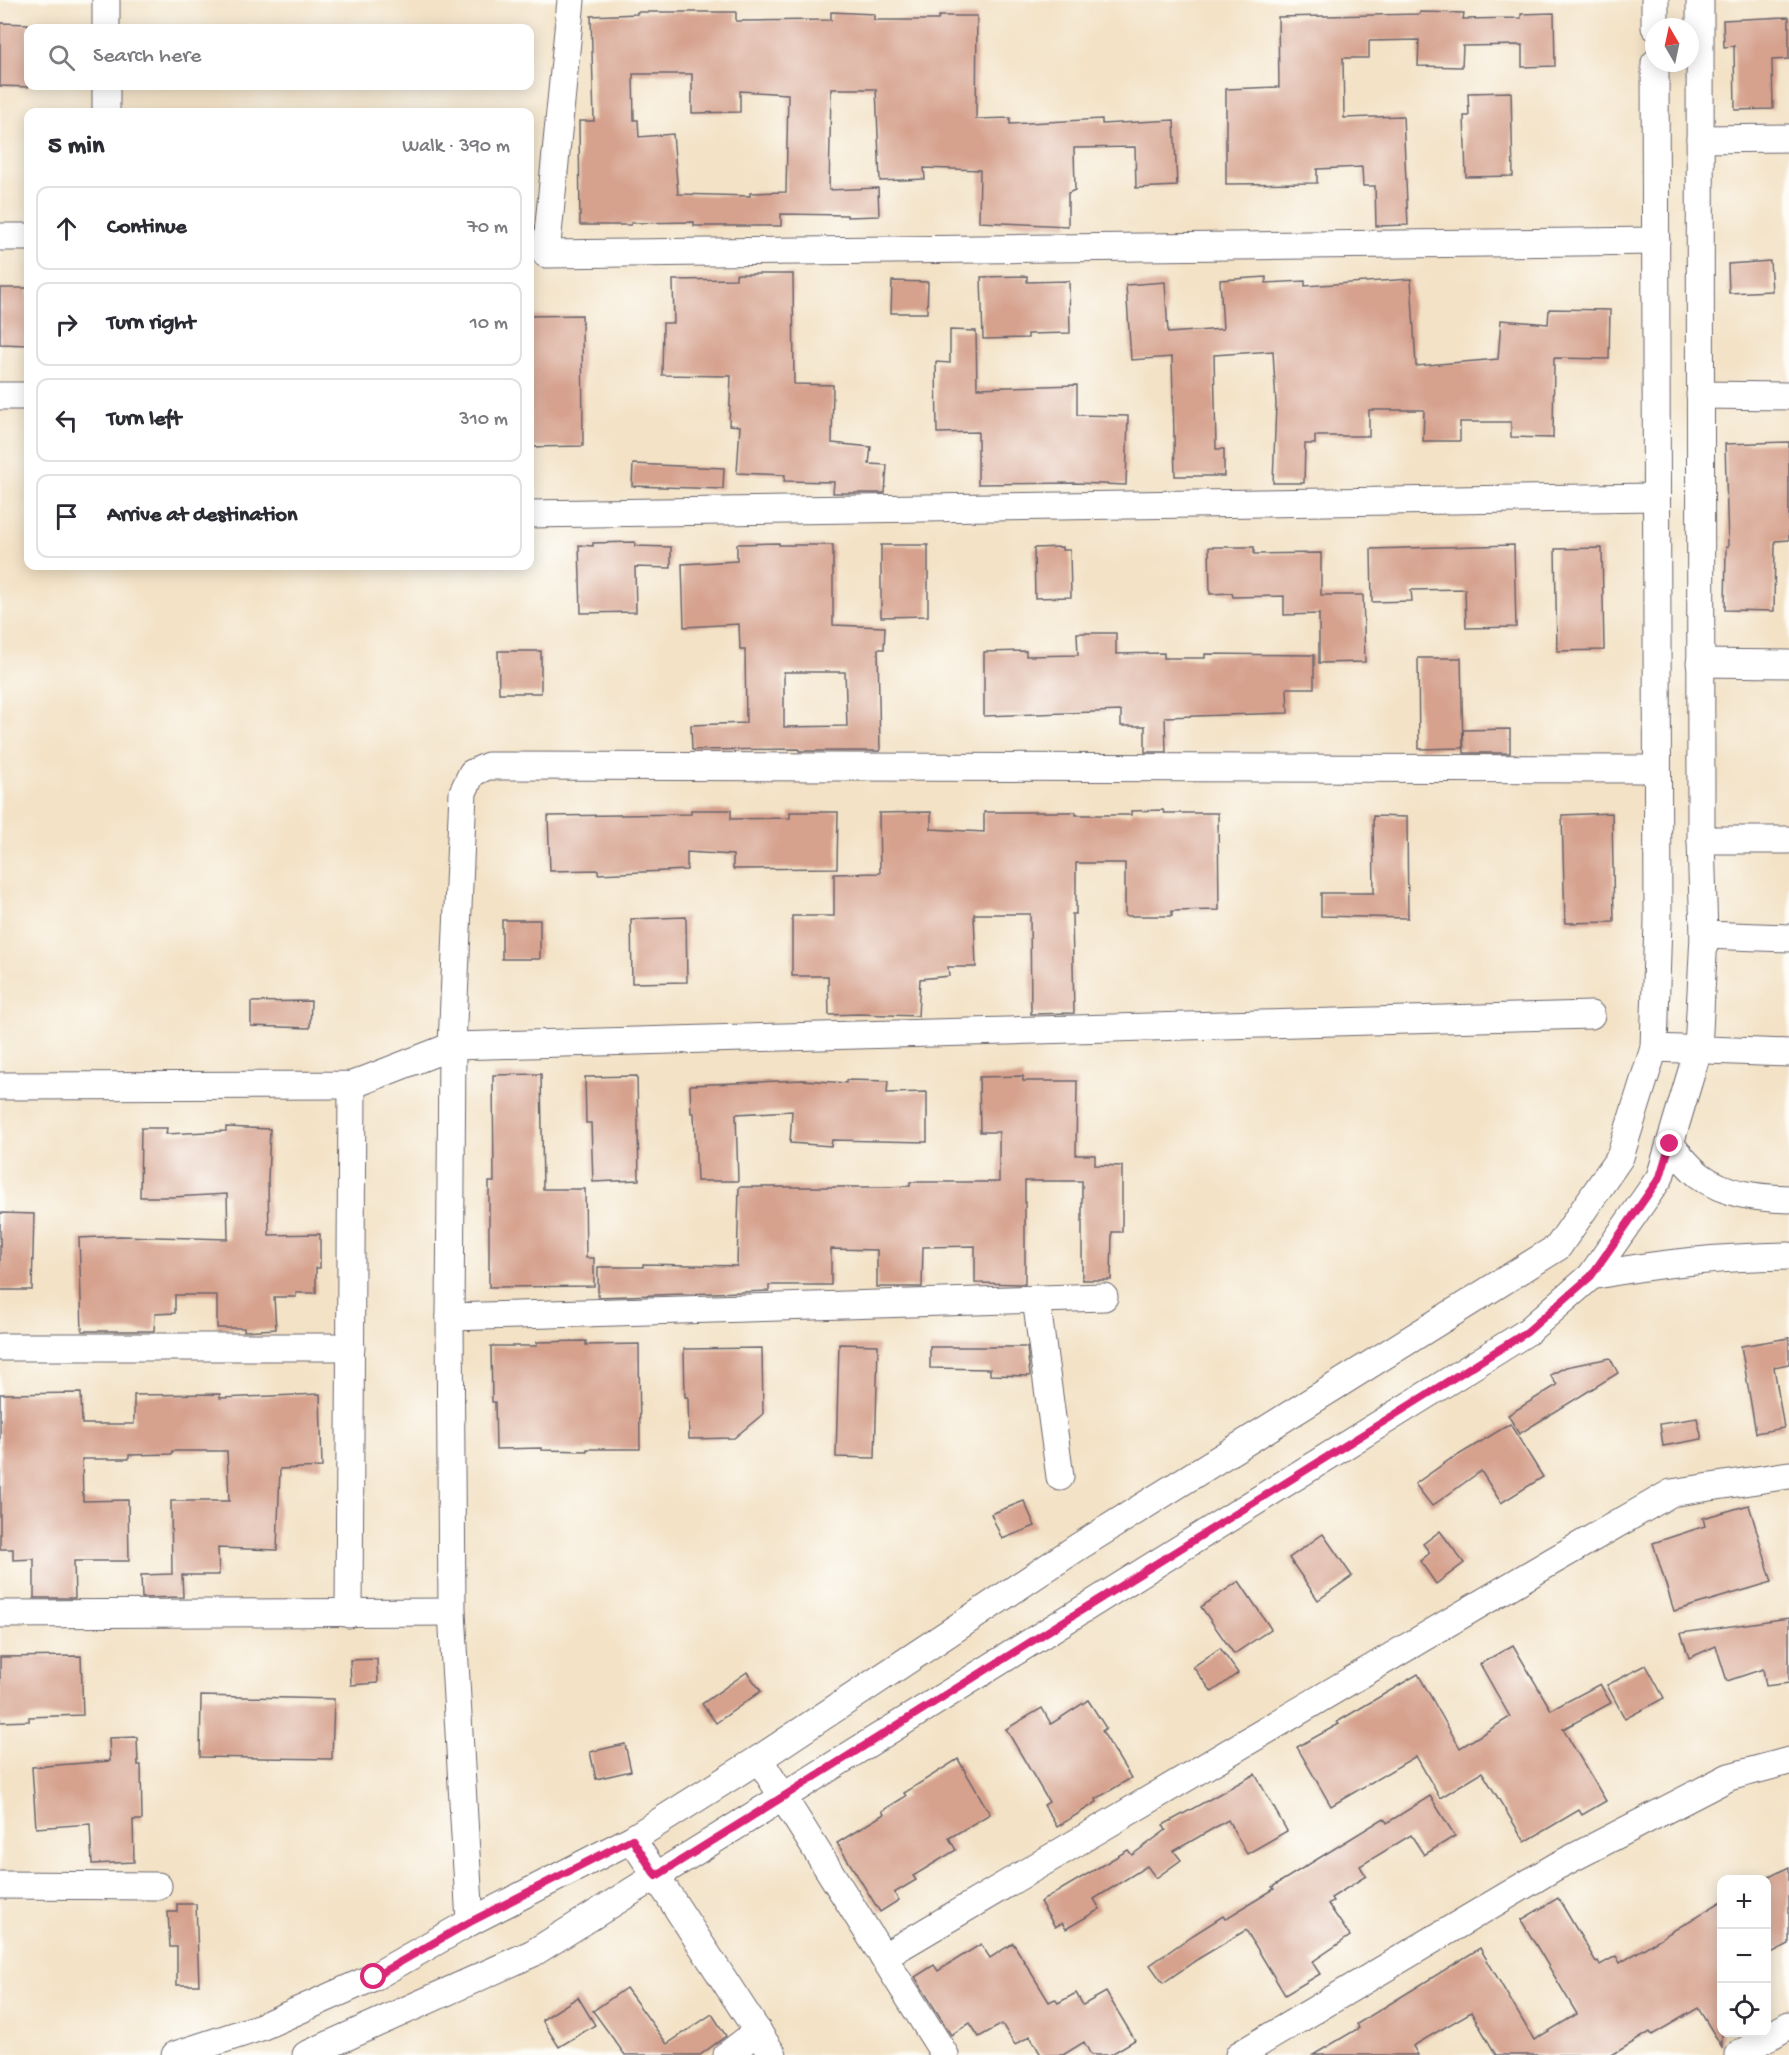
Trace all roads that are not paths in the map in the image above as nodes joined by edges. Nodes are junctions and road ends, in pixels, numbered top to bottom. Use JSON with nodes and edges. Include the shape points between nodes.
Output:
{"nodes":[{"id":1,"x":106,"y":0,"type":"edge"},
{"id":2,"x":571,"y":0,"type":"edge"},
{"id":3,"x":1655,"y":0,"type":"edge"},
{"id":4,"x":1700,"y":0,"type":"edge"},
{"id":5,"x":1655,"y":18,"type":"edge"},
{"id":6,"x":106,"y":24,"type":"edge"},
{"id":7,"x":1656,"y":72,"type":"edge"},
{"id":8,"x":106,"y":90,"type":"edge"},
{"id":9,"x":106,"y":108,"type":"edge"},
{"id":10,"x":1789,"y":138,"type":"edge"},
{"id":11,"x":1700,"y":139,"type":"junction"},
{"id":12,"x":0,"y":237,"type":"edge"},
{"id":13,"x":24,"y":237,"type":"edge"},
{"id":14,"x":1656,"y":241,"type":"junction"},
{"id":15,"x":1700,"y":395,"type":"junction"},
{"id":16,"x":0,"y":396,"type":"edge"},
{"id":17,"x":24,"y":396,"type":"edge"},
{"id":18,"x":1789,"y":396,"type":"edge"},
{"id":19,"x":1656,"y":496,"type":"junction"},
{"id":20,"x":534,"y":514,"type":"edge"},
{"id":21,"x":1700,"y":663,"type":"junction"},
{"id":22,"x":1789,"y":664,"type":"edge"},
{"id":23,"x":1656,"y":769,"type":"junction"},
{"id":24,"x":1701,"y":840,"type":"junction"},
{"id":25,"x":1789,"y":840,"type":"edge"},
{"id":26,"x":1704,"y":935,"type":"junction"},
{"id":27,"x":1789,"y":938,"type":"edge"},
{"id":28,"x":1591,"y":1015,"type":"dead end"},
{"id":29,"x":452,"y":1046,"type":"junction"},
{"id":30,"x":1654,"y":1048,"type":"junction"},
{"id":31,"x":1698,"y":1050,"type":"junction"},
{"id":32,"x":1789,"y":1053,"type":"edge"},
{"id":33,"x":352,"y":1085,"type":"junction"},
{"id":34,"x":0,"y":1086,"type":"edge"},
{"id":35,"x":1670,"y":1144,"type":"junction"},
{"id":36,"x":1789,"y":1199,"type":"edge"},
{"id":37,"x":1789,"y":1256,"type":"edge"},
{"id":38,"x":1591,"y":1276,"type":"junction"},
{"id":39,"x":1104,"y":1297,"type":"dead end"},
{"id":40,"x":1036,"y":1299,"type":"junction"},
{"id":41,"x":450,"y":1317,"type":"junction"},
{"id":42,"x":0,"y":1347,"type":"edge"},
{"id":43,"x":351,"y":1347,"type":"junction"},
{"id":44,"x":1789,"y":1475,"type":"edge"},
{"id":45,"x":1060,"y":1477,"type":"dead end"},
{"id":46,"x":452,"y":1612,"type":"junction"},
{"id":47,"x":0,"y":1614,"type":"edge"},
{"id":48,"x":349,"y":1614,"type":"junction"},
{"id":49,"x":759,"y":1760,"type":"junction"},
{"id":50,"x":1789,"y":1761,"type":"edge"},
{"id":51,"x":783,"y":1796,"type":"junction"},
{"id":52,"x":632,"y":1839,"type":"junction"},
{"id":53,"x":656,"y":1876,"type":"junction"},
{"id":54,"x":0,"y":1885,"type":"edge"},
{"id":55,"x":158,"y":1886,"type":"dead end"},
{"id":56,"x":470,"y":1922,"type":"junction"},
{"id":57,"x":883,"y":1957,"type":"junction"},
{"id":58,"x":1789,"y":2025,"type":"edge"},
{"id":59,"x":758,"y":2031,"type":"junction"},
{"id":60,"x":175,"y":2055,"type":"edge"},
{"id":61,"x":306,"y":2055,"type":"edge"},
{"id":62,"x":727,"y":2055,"type":"edge"},
{"id":63,"x":773,"y":2055,"type":"edge"},
{"id":64,"x":945,"y":2055,"type":"edge"},
{"id":65,"x":1239,"y":2055,"type":"edge"},
{"id":66,"x":1738,"y":2055,"type":"edge"}],
"edges":[{"from":1,"to":6,"type":"street"},
{"from":2,"to":14,"type":"street","via":[[546,254]]},
{"from":3,"to":5,"type":"street"},
{"from":4,"to":11,"type":"street"},
{"from":7,"to":14,"type":"street"},
{"from":8,"to":9,"type":"street"},
{"from":10,"to":11,"type":"street"},
{"from":11,"to":15,"type":"street"},
{"from":12,"to":13,"type":"street"},
{"from":14,"to":19,"type":"street"},
{"from":15,"to":18,"type":"street"},
{"from":15,"to":21,"type":"street"},
{"from":16,"to":17,"type":"street"},
{"from":19,"to":20,"type":"street"},
{"from":19,"to":23,"type":"street"},
{"from":21,"to":22,"type":"street"},
{"from":21,"to":24,"type":"street"},
{"from":23,"to":29,"type":"street","via":[[488,766],[472,773],[463,792]]},
{"from":23,"to":30,"type":"street","via":[[1658,921]]},
{"from":24,"to":25,"type":"street"},
{"from":24,"to":26,"type":"street"},
{"from":26,"to":27,"type":"street"},
{"from":26,"to":31,"type":"street"},
{"from":28,"to":29,"type":"street"},
{"from":29,"to":33,"type":"street"},
{"from":29,"to":41,"type":"street"},
{"from":30,"to":31,"type":"street"},
{"from":30,"to":49,"type":"street","via":[[1620,1157],[1558,1247],[1078,1547]]},
{"from":31,"to":32,"type":"street"},
{"from":31,"to":35,"type":"street"},
{"from":33,"to":34,"type":"street"},
{"from":33,"to":43,"type":"street"},
{"from":35,"to":36,"type":"street","via":[[1715,1186],[1734,1193]]},
{"from":35,"to":38,"type":"street","via":[[1660,1177]]},
{"from":37,"to":38,"type":"street","via":[[1706,1259]]},
{"from":38,"to":51,"type":"street","via":[[1527,1332]]},
{"from":39,"to":40,"type":"street"},
{"from":40,"to":41,"type":"street"},
{"from":40,"to":45,"type":"street"},
{"from":41,"to":46,"type":"street"},
{"from":42,"to":43,"type":"street"},
{"from":43,"to":48,"type":"street"},
{"from":44,"to":57,"type":"street","via":[[1671,1493]]},
{"from":46,"to":48,"type":"street"},
{"from":46,"to":56,"type":"street"},
{"from":47,"to":48,"type":"street"},
{"from":49,"to":51,"type":"street"},
{"from":49,"to":52,"type":"street"},
{"from":50,"to":65,"type":"street","via":[[1729,1777],[1555,1867]]},
{"from":51,"to":53,"type":"street"},
{"from":51,"to":57,"type":"street"},
{"from":52,"to":53,"type":"street"},
{"from":52,"to":56,"type":"street"},
{"from":53,"to":59,"type":"street"},
{"from":53,"to":61,"type":"street","via":[[533,1953]]},
{"from":54,"to":55,"type":"street"},
{"from":56,"to":60,"type":"street","via":[[374,1977],[261,2027]]},
{"from":57,"to":64,"type":"street"},
{"from":58,"to":66,"type":"street"},
{"from":59,"to":62,"type":"street"},
{"from":59,"to":63,"type":"street"}]}
